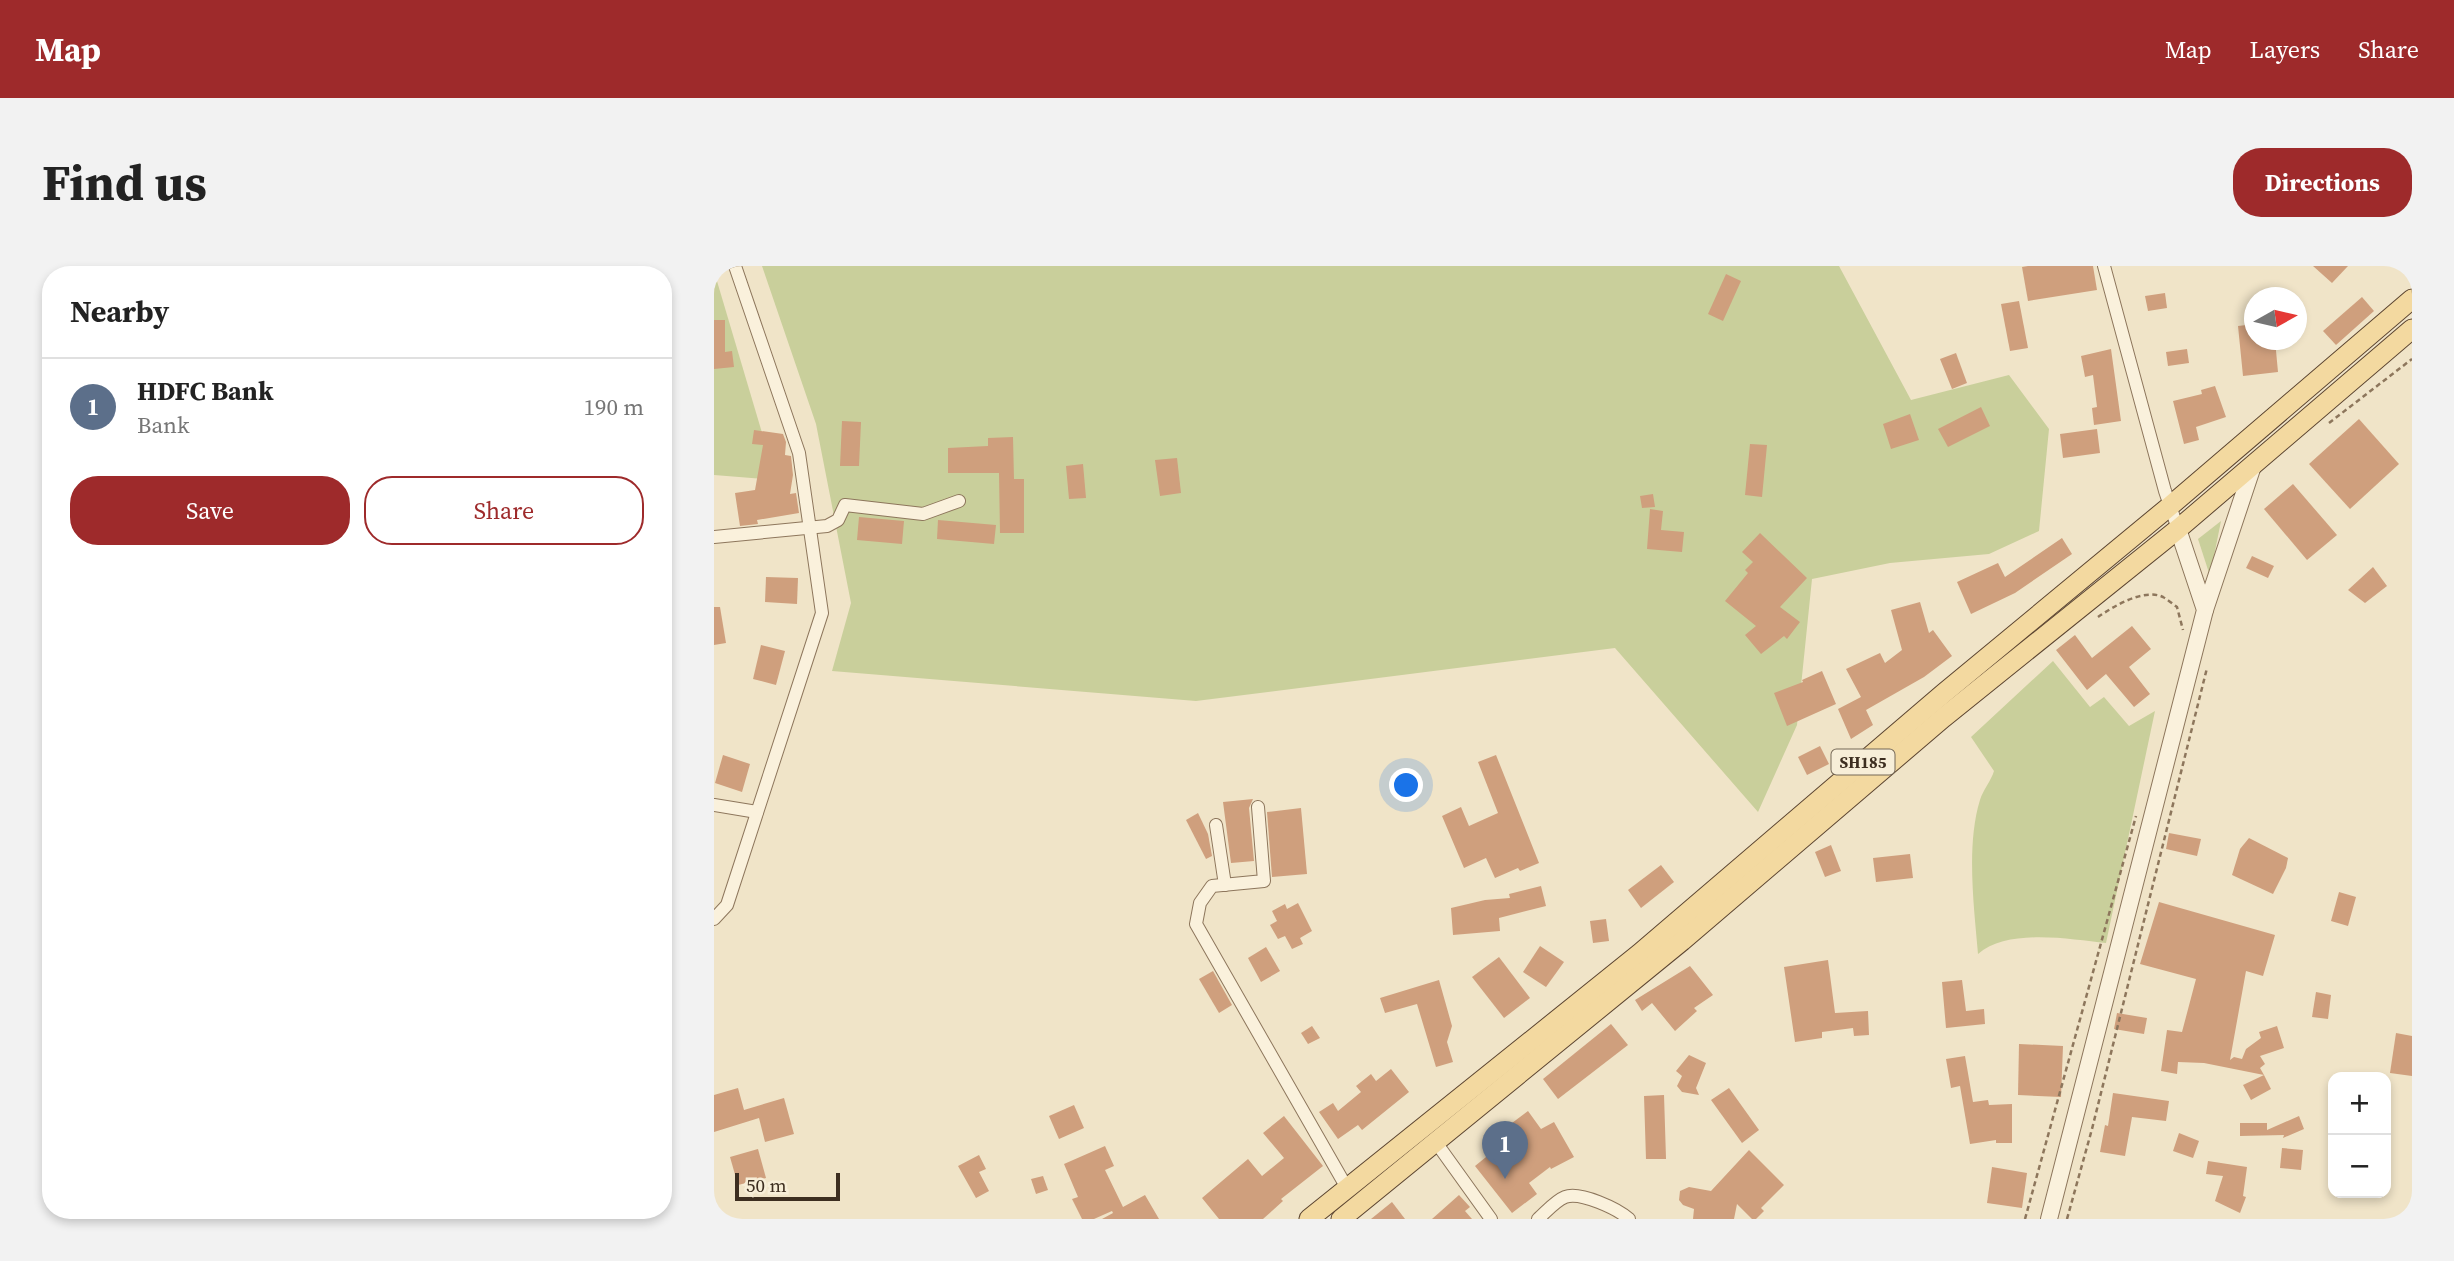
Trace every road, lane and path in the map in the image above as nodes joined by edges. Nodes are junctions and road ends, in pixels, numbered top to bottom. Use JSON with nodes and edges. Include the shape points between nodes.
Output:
{"nodes":[{"id":1,"x":735,"y":266,"type":"edge"},
{"id":2,"x":2104,"y":266,"type":"edge"},
{"id":3,"x":2412,"y":299,"type":"edge"},
{"id":4,"x":2412,"y":329,"type":"edge"},
{"id":5,"x":2412,"y":359,"type":"edge"},
{"id":6,"x":2325,"y":426,"type":"dead end"},
{"id":7,"x":2254,"y":463,"type":"junction"},
{"id":8,"x":959,"y":501,"type":"dead end"},
{"id":9,"x":2170,"y":506,"type":"junction"},
{"id":10,"x":810,"y":528,"type":"junction"},
{"id":11,"x":2178,"y":529,"type":"junction"},
{"id":12,"x":714,"y":537,"type":"edge"},
{"id":13,"x":2204,"y":610,"type":"junction"},
{"id":14,"x":2089,"y":623,"type":"dead end"},
{"id":15,"x":2183,"y":634,"type":"dead end"},
{"id":16,"x":2209,"y":657,"type":"dead end"},
{"id":17,"x":714,"y":805,"type":"edge"},
{"id":18,"x":1258,"y":807,"type":"dead end"},
{"id":19,"x":757,"y":812,"type":"junction"},
{"id":20,"x":2136,"y":815,"type":"dead end"},
{"id":21,"x":1216,"y":825,"type":"dead end"},
{"id":22,"x":1225,"y":885,"type":"junction"},
{"id":23,"x":714,"y":919,"type":"edge"},
{"id":24,"x":1436,"y":1141,"type":"junction"},
{"id":25,"x":1347,"y":1188,"type":"junction"},
{"id":26,"x":1309,"y":1219,"type":"edge"},
{"id":27,"x":1341,"y":1219,"type":"edge"},
{"id":28,"x":1491,"y":1219,"type":"edge"},
{"id":29,"x":1538,"y":1219,"type":"edge"},
{"id":30,"x":1629,"y":1219,"type":"edge"},
{"id":31,"x":2025,"y":1219,"type":"edge"},
{"id":32,"x":2049,"y":1219,"type":"edge"},
{"id":33,"x":2067,"y":1219,"type":"edge"}],
"edges":[{"from":1,"to":10,"type":"street","via":[[799,453]]},
{"from":2,"to":9,"type":"street"},
{"from":3,"to":9,"type":"main road","number":"SH185"},
{"from":4,"to":7,"type":"main road","number":"SH185"},
{"from":5,"to":6,"type":"path"},
{"from":7,"to":11,"type":"main road","number":"SH185"},
{"from":7,"to":13,"type":"street"},
{"from":8,"to":10,"type":"street","via":[[923,514],[845,505],[838,520]]},
{"from":9,"to":11,"type":"street"},
{"from":9,"to":25,"type":"main road","number":"SH185","via":[[1639,954]]},
{"from":10,"to":12,"type":"street"},
{"from":10,"to":19,"type":"street","via":[[822,613]]},
{"from":11,"to":13,"type":"street"},
{"from":11,"to":24,"type":"main road","number":"SH185","via":[[1943,718]]},
{"from":13,"to":32,"type":"street"},
{"from":14,"to":15,"type":"path","via":[[2139,596],[2161,596],[2177,607]]},
{"from":16,"to":33,"type":"path"},
{"from":17,"to":19,"type":"street"},
{"from":18,"to":22,"type":"street","via":[[1264,881]]},
{"from":19,"to":23,"type":"street","via":[[727,905]]},
{"from":20,"to":31,"type":"path"},
{"from":21,"to":22,"type":"street"},
{"from":22,"to":25,"type":"street","via":[[1212,886],[1200,903],[1196,924]]},
{"from":24,"to":27,"type":"main road","number":"SH185"},
{"from":24,"to":28,"type":"street"},
{"from":25,"to":26,"type":"main road","number":"SH185"},
{"from":29,"to":30,"type":"street","via":[[1572,1196],[1617,1210]]}]}
